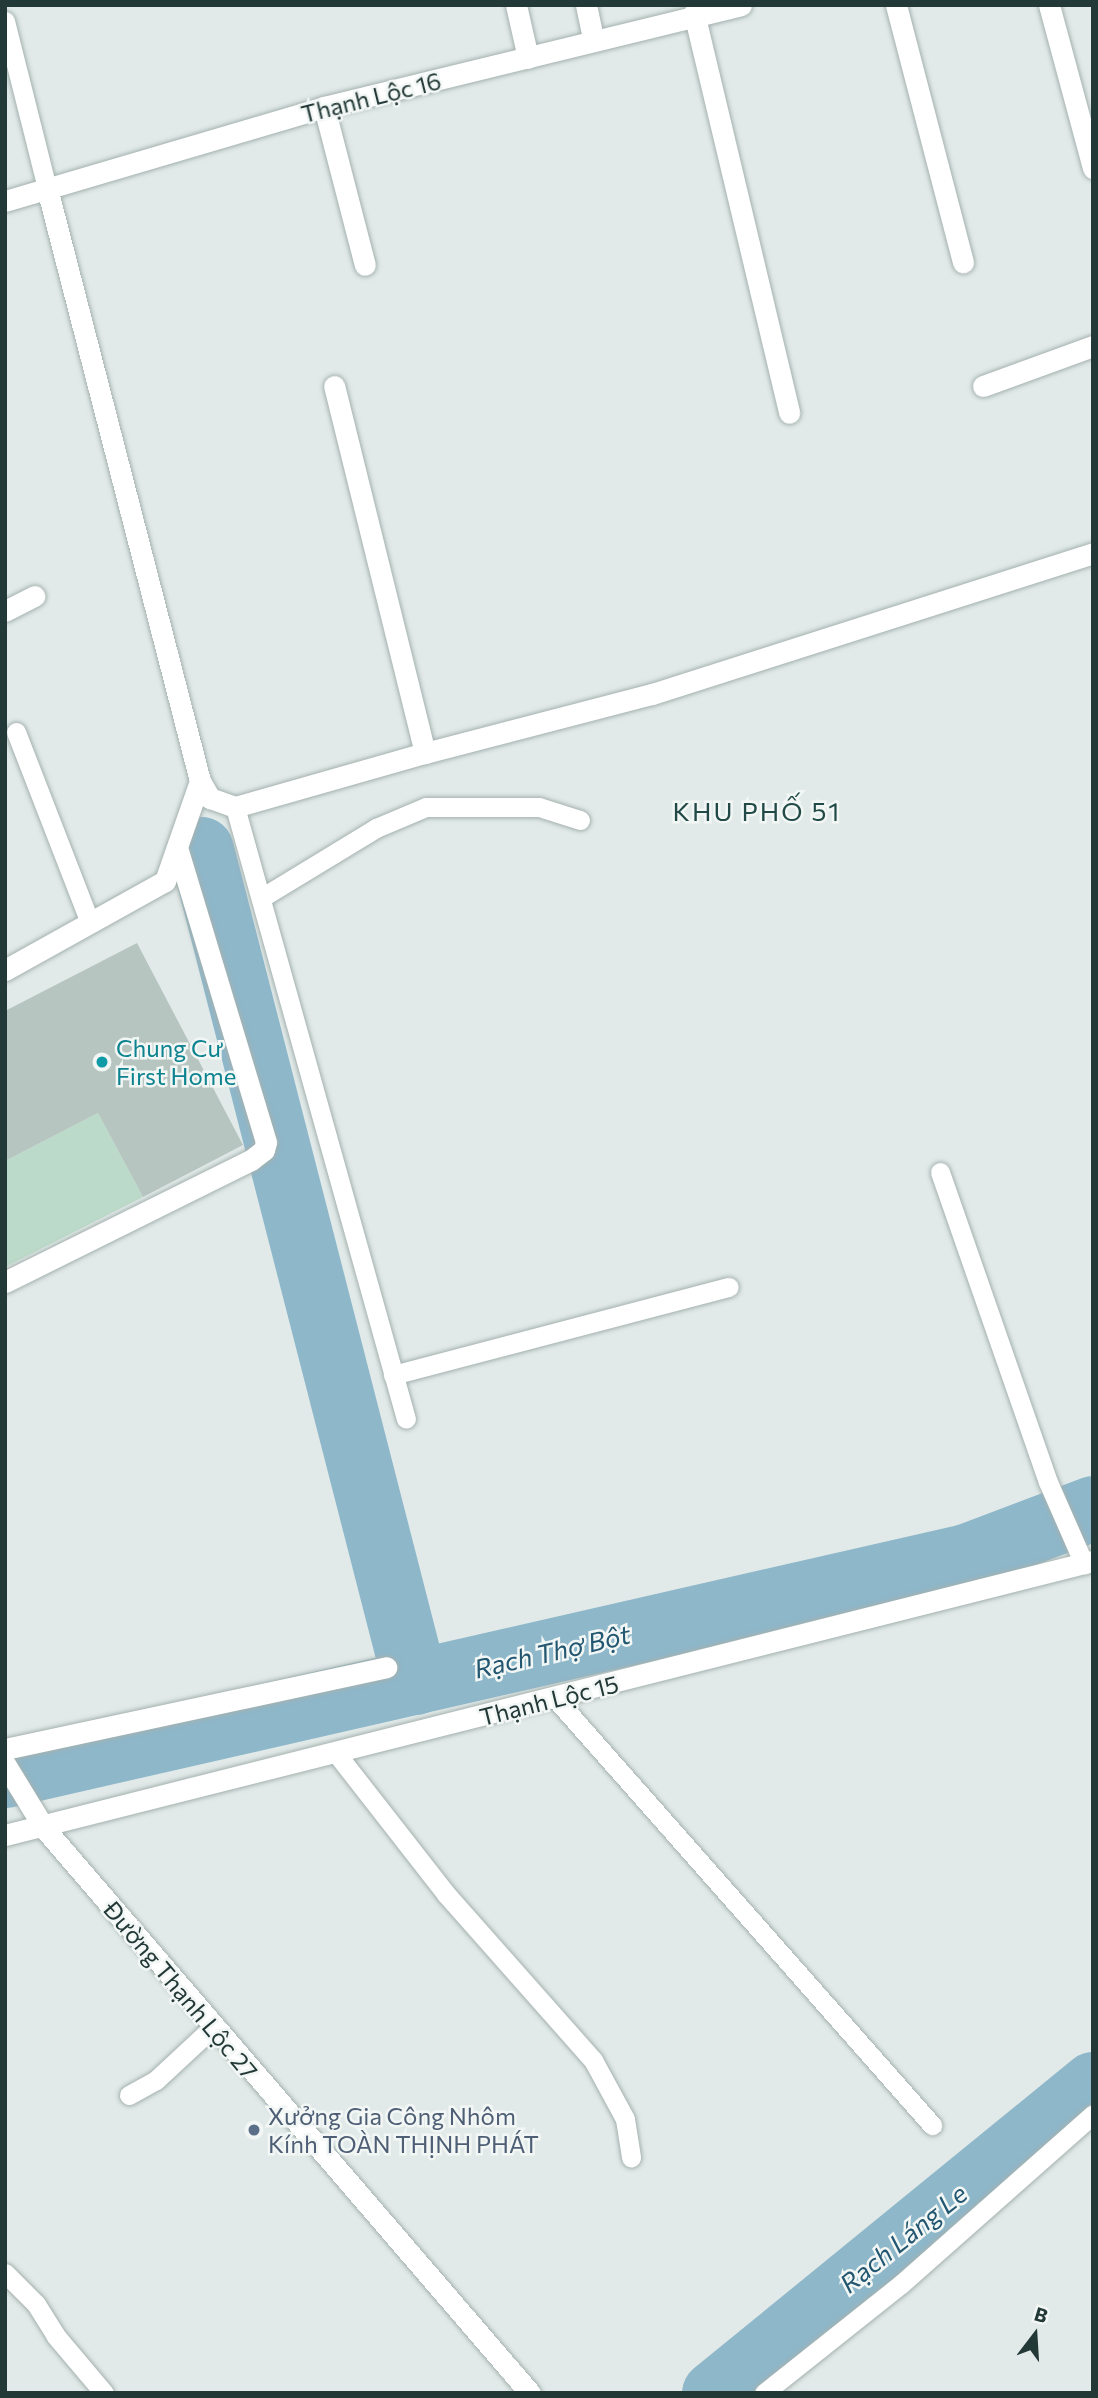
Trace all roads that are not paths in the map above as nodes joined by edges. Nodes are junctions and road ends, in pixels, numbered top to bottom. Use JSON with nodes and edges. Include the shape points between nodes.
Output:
{"nodes":[{"id":1,"x":516,"y":5,"type":"edge"},
{"id":2,"x":586,"y":5,"type":"edge"},
{"id":3,"x":741,"y":5,"type":"edge"},
{"id":4,"x":895,"y":5,"type":"edge"},
{"id":5,"x":1049,"y":5,"type":"edge"},
{"id":6,"x":694,"y":13,"type":"junction"},
{"id":7,"x":5,"y":21,"type":"edge"},
{"id":8,"x":593,"y":38,"type":"junction"},
{"id":9,"x":528,"y":58,"type":"junction"},
{"id":10,"x":324,"y":107,"type":"junction"},
{"id":11,"x":1093,"y":168,"type":"edge"},
{"id":12,"x":47,"y":188,"type":"junction"},
{"id":13,"x":5,"y":201,"type":"edge"},
{"id":14,"x":963,"y":261,"type":"dead end"},
{"id":15,"x":365,"y":265,"type":"dead end"},
{"id":16,"x":1093,"y":346,"type":"edge"},
{"id":17,"x":334,"y":386,"type":"dead end"},
{"id":18,"x":983,"y":386,"type":"dead end"},
{"id":19,"x":789,"y":413,"type":"dead end"},
{"id":20,"x":1093,"y":553,"type":"edge"},
{"id":21,"x":34,"y":596,"type":"dead end"},
{"id":22,"x":5,"y":611,"type":"edge"},
{"id":23,"x":16,"y":732,"type":"dead end"},
{"id":24,"x":425,"y":752,"type":"junction"},
{"id":25,"x":200,"y":781,"type":"junction"},
{"id":26,"x":235,"y":807,"type":"junction"},
{"id":27,"x":580,"y":820,"type":"dead end"},
{"id":28,"x":178,"y":851,"type":"junction"},
{"id":29,"x":261,"y":898,"type":"junction"},
{"id":30,"x":90,"y":923,"type":"junction"},
{"id":31,"x":5,"y":970,"type":"edge"},
{"id":32,"x":940,"y":1172,"type":"dead end"},
{"id":33,"x":5,"y":1282,"type":"edge"},
{"id":34,"x":729,"y":1287,"type":"dead end"},
{"id":35,"x":393,"y":1375,"type":"junction"},
{"id":36,"x":406,"y":1419,"type":"dead end"},
{"id":37,"x":1088,"y":1562,"type":"edge"},
{"id":38,"x":386,"y":1667,"type":"dead end"},
{"id":39,"x":555,"y":1698,"type":"junction"},
{"id":40,"x":5,"y":1749,"type":"edge"},
{"id":41,"x":336,"y":1753,"type":"junction"},
{"id":42,"x":5,"y":1764,"type":"edge"},
{"id":43,"x":44,"y":1828,"type":"junction"},
{"id":44,"x":5,"y":1835,"type":"edge"},
{"id":45,"x":212,"y":2028,"type":"junction"},
{"id":46,"x":129,"y":2095,"type":"dead end"},
{"id":47,"x":1093,"y":2114,"type":"edge"},
{"id":48,"x":932,"y":2125,"type":"dead end"},
{"id":49,"x":631,"y":2158,"type":"dead end"},
{"id":50,"x":5,"y":2273,"type":"edge"},
{"id":51,"x":104,"y":2393,"type":"edge"},
{"id":52,"x":530,"y":2393,"type":"edge"},
{"id":53,"x":764,"y":2393,"type":"edge"}],
"edges":[{"from":1,"to":9,"type":"street"},
{"from":2,"to":8,"type":"street"},
{"from":3,"to":6,"type":"street","name":"Thạnh Lộc 16"},
{"from":4,"to":14,"type":"street"},
{"from":5,"to":11,"type":"street"},
{"from":6,"to":8,"type":"street","name":"Thạnh Lộc 16"},
{"from":6,"to":19,"type":"street"},
{"from":7,"to":12,"type":"lane"},
{"from":8,"to":9,"type":"street","name":"Thạnh Lộc 16"},
{"from":9,"to":10,"type":"street","name":"Thạnh Lộc 16"},
{"from":10,"to":12,"type":"street","name":"Thạnh Lộc 16"},
{"from":10,"to":15,"type":"street"},
{"from":12,"to":13,"type":"street","name":"Thạnh Lộc 16"},
{"from":12,"to":25,"type":"street"},
{"from":16,"to":18,"type":"street"},
{"from":17,"to":24,"type":"street"},
{"from":20,"to":24,"type":"street","via":[[652,694]]},
{"from":21,"to":22,"type":"street"},
{"from":23,"to":30,"type":"lane"},
{"from":24,"to":26,"type":"street"},
{"from":25,"to":26,"type":"street","via":[[210,798]]},
{"from":25,"to":28,"type":"street"},
{"from":26,"to":29,"type":"lane"},
{"from":27,"to":29,"type":"lane","via":[[539,807],[426,807],[376,828]]},
{"from":28,"to":30,"type":"street","via":[[165,880]]},
{"from":28,"to":33,"type":"street","via":[[266,1142],[264,1150]]},
{"from":29,"to":35,"type":"lane"},
{"from":30,"to":31,"type":"street"},
{"from":32,"to":37,"type":"lane","via":[[1048,1482],[1072,1541]]},
{"from":34,"to":35,"type":"lane"},
{"from":35,"to":36,"type":"lane"},
{"from":37,"to":39,"type":"street","name":"Thạnh Lộc 15"},
{"from":38,"to":40,"type":"street"},
{"from":39,"to":41,"type":"street","name":"Thạnh Lộc 15"},
{"from":39,"to":48,"type":"lane"},
{"from":41,"to":43,"type":"street","name":"Thạnh Lộc 15"},
{"from":41,"to":49,"type":"lane","via":[[446,1894],[593,2060],[625,2119]]},
{"from":42,"to":43,"type":"street","name":"Đường Thạnh Lộc 27"},
{"from":43,"to":44,"type":"street","name":"Thạnh Lộc 15"},
{"from":43,"to":45,"type":"street","name":"Đường Thạnh Lộc 27"},
{"from":45,"to":46,"type":"lane","via":[[156,2080]]},
{"from":45,"to":52,"type":"street","name":"Đường Thạnh Lộc 27"},
{"from":47,"to":53,"type":"lane","via":[[901,2284]]},
{"from":50,"to":51,"type":"lane","via":[[36,2305]]}]}
